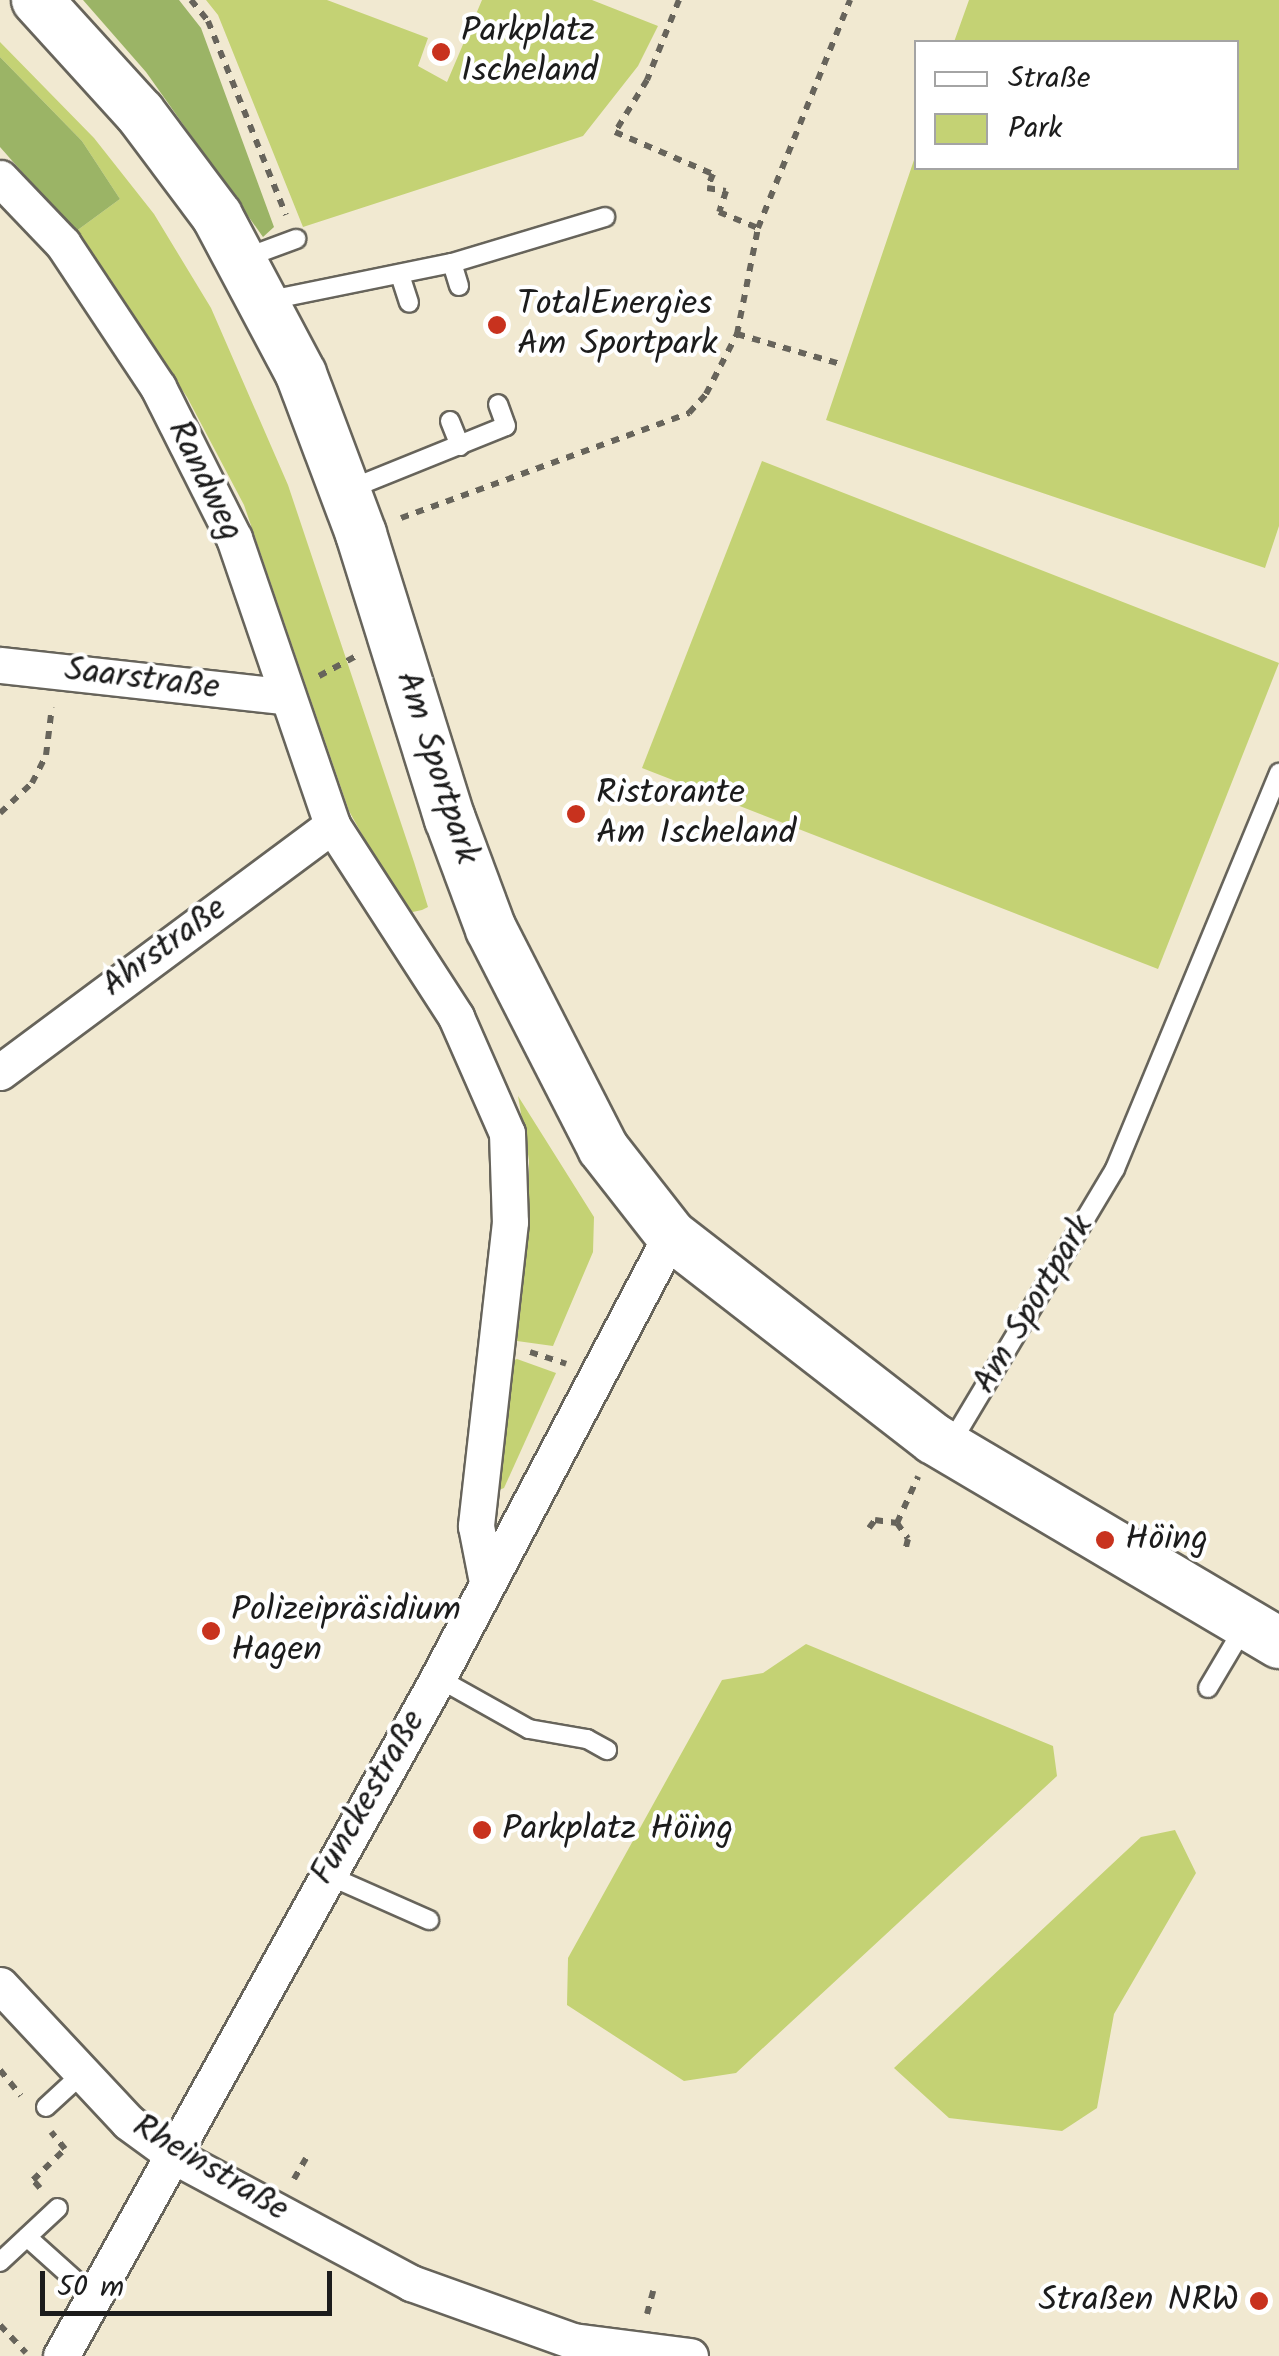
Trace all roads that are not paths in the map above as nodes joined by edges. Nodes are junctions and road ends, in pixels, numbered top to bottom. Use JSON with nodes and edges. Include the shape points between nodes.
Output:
{"nodes":[{"id":1,"x":37,"y":0,"type":"edge"},
{"id":2,"x":0,"y":178,"type":"edge"},
{"id":3,"x":604,"y":218,"type":"dead end"},
{"id":4,"x":296,"y":239,"type":"road end"},
{"id":5,"x":452,"y":262,"type":"junction"},
{"id":6,"x":400,"y":276,"type":"junction"},
{"id":7,"x":253,"y":280,"type":"junction"},
{"id":8,"x":460,"y":286,"type":"dead end"},
{"id":9,"x":410,"y":302,"type":"dead end"},
{"id":10,"x":498,"y":404,"type":"dead end"},
{"id":11,"x":450,"y":421,"type":"dead end"},
{"id":12,"x":460,"y":446,"type":"junction"},
{"id":13,"x":353,"y":512,"type":"junction"},
{"id":14,"x":0,"y":665,"type":"edge"},
{"id":15,"x":283,"y":696,"type":"junction"},
{"id":16,"x":1279,"y":773,"type":"edge"},
{"id":17,"x":332,"y":825,"type":"junction"},
{"id":18,"x":0,"y":1072,"type":"edge"},
{"id":19,"x":671,"y":1236,"type":"junction"},
{"id":20,"x":948,"y":1448,"type":"junction"},
{"id":21,"x":487,"y":1582,"type":"junction"},
{"id":22,"x":1263,"y":1633,"type":"edge"},
{"id":23,"x":438,"y":1678,"type":"junction"},
{"id":24,"x":1208,"y":1688,"type":"dead end"},
{"id":25,"x":608,"y":1750,"type":"dead end"},
{"id":26,"x":324,"y":1874,"type":"junction"},
{"id":27,"x":430,"y":1920,"type":"dead end"},
{"id":28,"x":5,"y":1999,"type":"edge"},
{"id":29,"x":83,"y":2074,"type":"junction"},
{"id":30,"x":45,"y":2116,"type":"road end"},
{"id":31,"x":176,"y":2158,"type":"junction"},
{"id":32,"x":58,"y":2208,"type":"road end"},
{"id":33,"x":27,"y":2237,"type":"junction"},
{"id":34,"x":0,"y":2262,"type":"edge"},
{"id":35,"x":96,"y":2298,"type":"junction"},
{"id":36,"x":61,"y":2356,"type":"edge"},
{"id":37,"x":690,"y":2356,"type":"edge"}],
"edges":[{"from":1,"to":7,"type":"main road","name":"Am Sportpark","via":[[140,114]]},
{"from":2,"to":15,"type":"street","name":"Randweg","via":[[64,244],[158,387],[234,538]]},
{"from":3,"to":5,"type":"lane"},
{"from":4,"to":7,"type":"lane"},
{"from":5,"to":6,"type":"lane"},
{"from":5,"to":8,"type":"lane"},
{"from":6,"to":7,"type":"lane"},
{"from":6,"to":9,"type":"lane"},
{"from":7,"to":13,"type":"main road","name":"Am Sportpark"},
{"from":10,"to":12,"type":"lane","via":[[506,426]]},
{"from":11,"to":12,"type":"lane"},
{"from":12,"to":13,"type":"lane"},
{"from":13,"to":19,"type":"main road","name":"Am Sportpark","via":[[492,930],[603,1148]]},
{"from":14,"to":15,"type":"street","name":"Saarstraße"},
{"from":15,"to":17,"type":"street","name":"Randweg"},
{"from":16,"to":20,"type":"lane","name":"Am Sportpark","via":[[1115,1169]]},
{"from":17,"to":18,"type":"street","name":"Ahrstraße"},
{"from":17,"to":21,"type":"street","via":[[456,1017],[507,1133],[510,1222],[476,1526]]},
{"from":19,"to":20,"type":"main road","name":"Am Sportpark"},
{"from":19,"to":21,"type":"street","name":"Funckestraße"},
{"from":20,"to":22,"type":"main road","name":"Am Sportpark"},
{"from":21,"to":23,"type":"street","name":"Funckestraße"},
{"from":22,"to":24,"type":"lane"},
{"from":23,"to":25,"type":"lane","via":[[529,1730],[588,1739]]},
{"from":23,"to":26,"type":"street","name":"Funckestraße"},
{"from":26,"to":27,"type":"lane"},
{"from":26,"to":31,"type":"street","name":"Funckestraße"},
{"from":28,"to":29,"type":"street","name":"Rheinstraße"},
{"from":29,"to":30,"type":"lane"},
{"from":29,"to":31,"type":"street","name":"Rheinstraße","via":[[128,2122]]},
{"from":31,"to":35,"type":"street","name":"Funckestraße"},
{"from":31,"to":37,"type":"street","name":"Rheinstraße","via":[[411,2283],[573,2341]]},
{"from":32,"to":33,"type":"lane"},
{"from":33,"to":34,"type":"lane"},
{"from":33,"to":35,"type":"lane"},
{"from":35,"to":36,"type":"street","name":"Funckestraße"}]}
